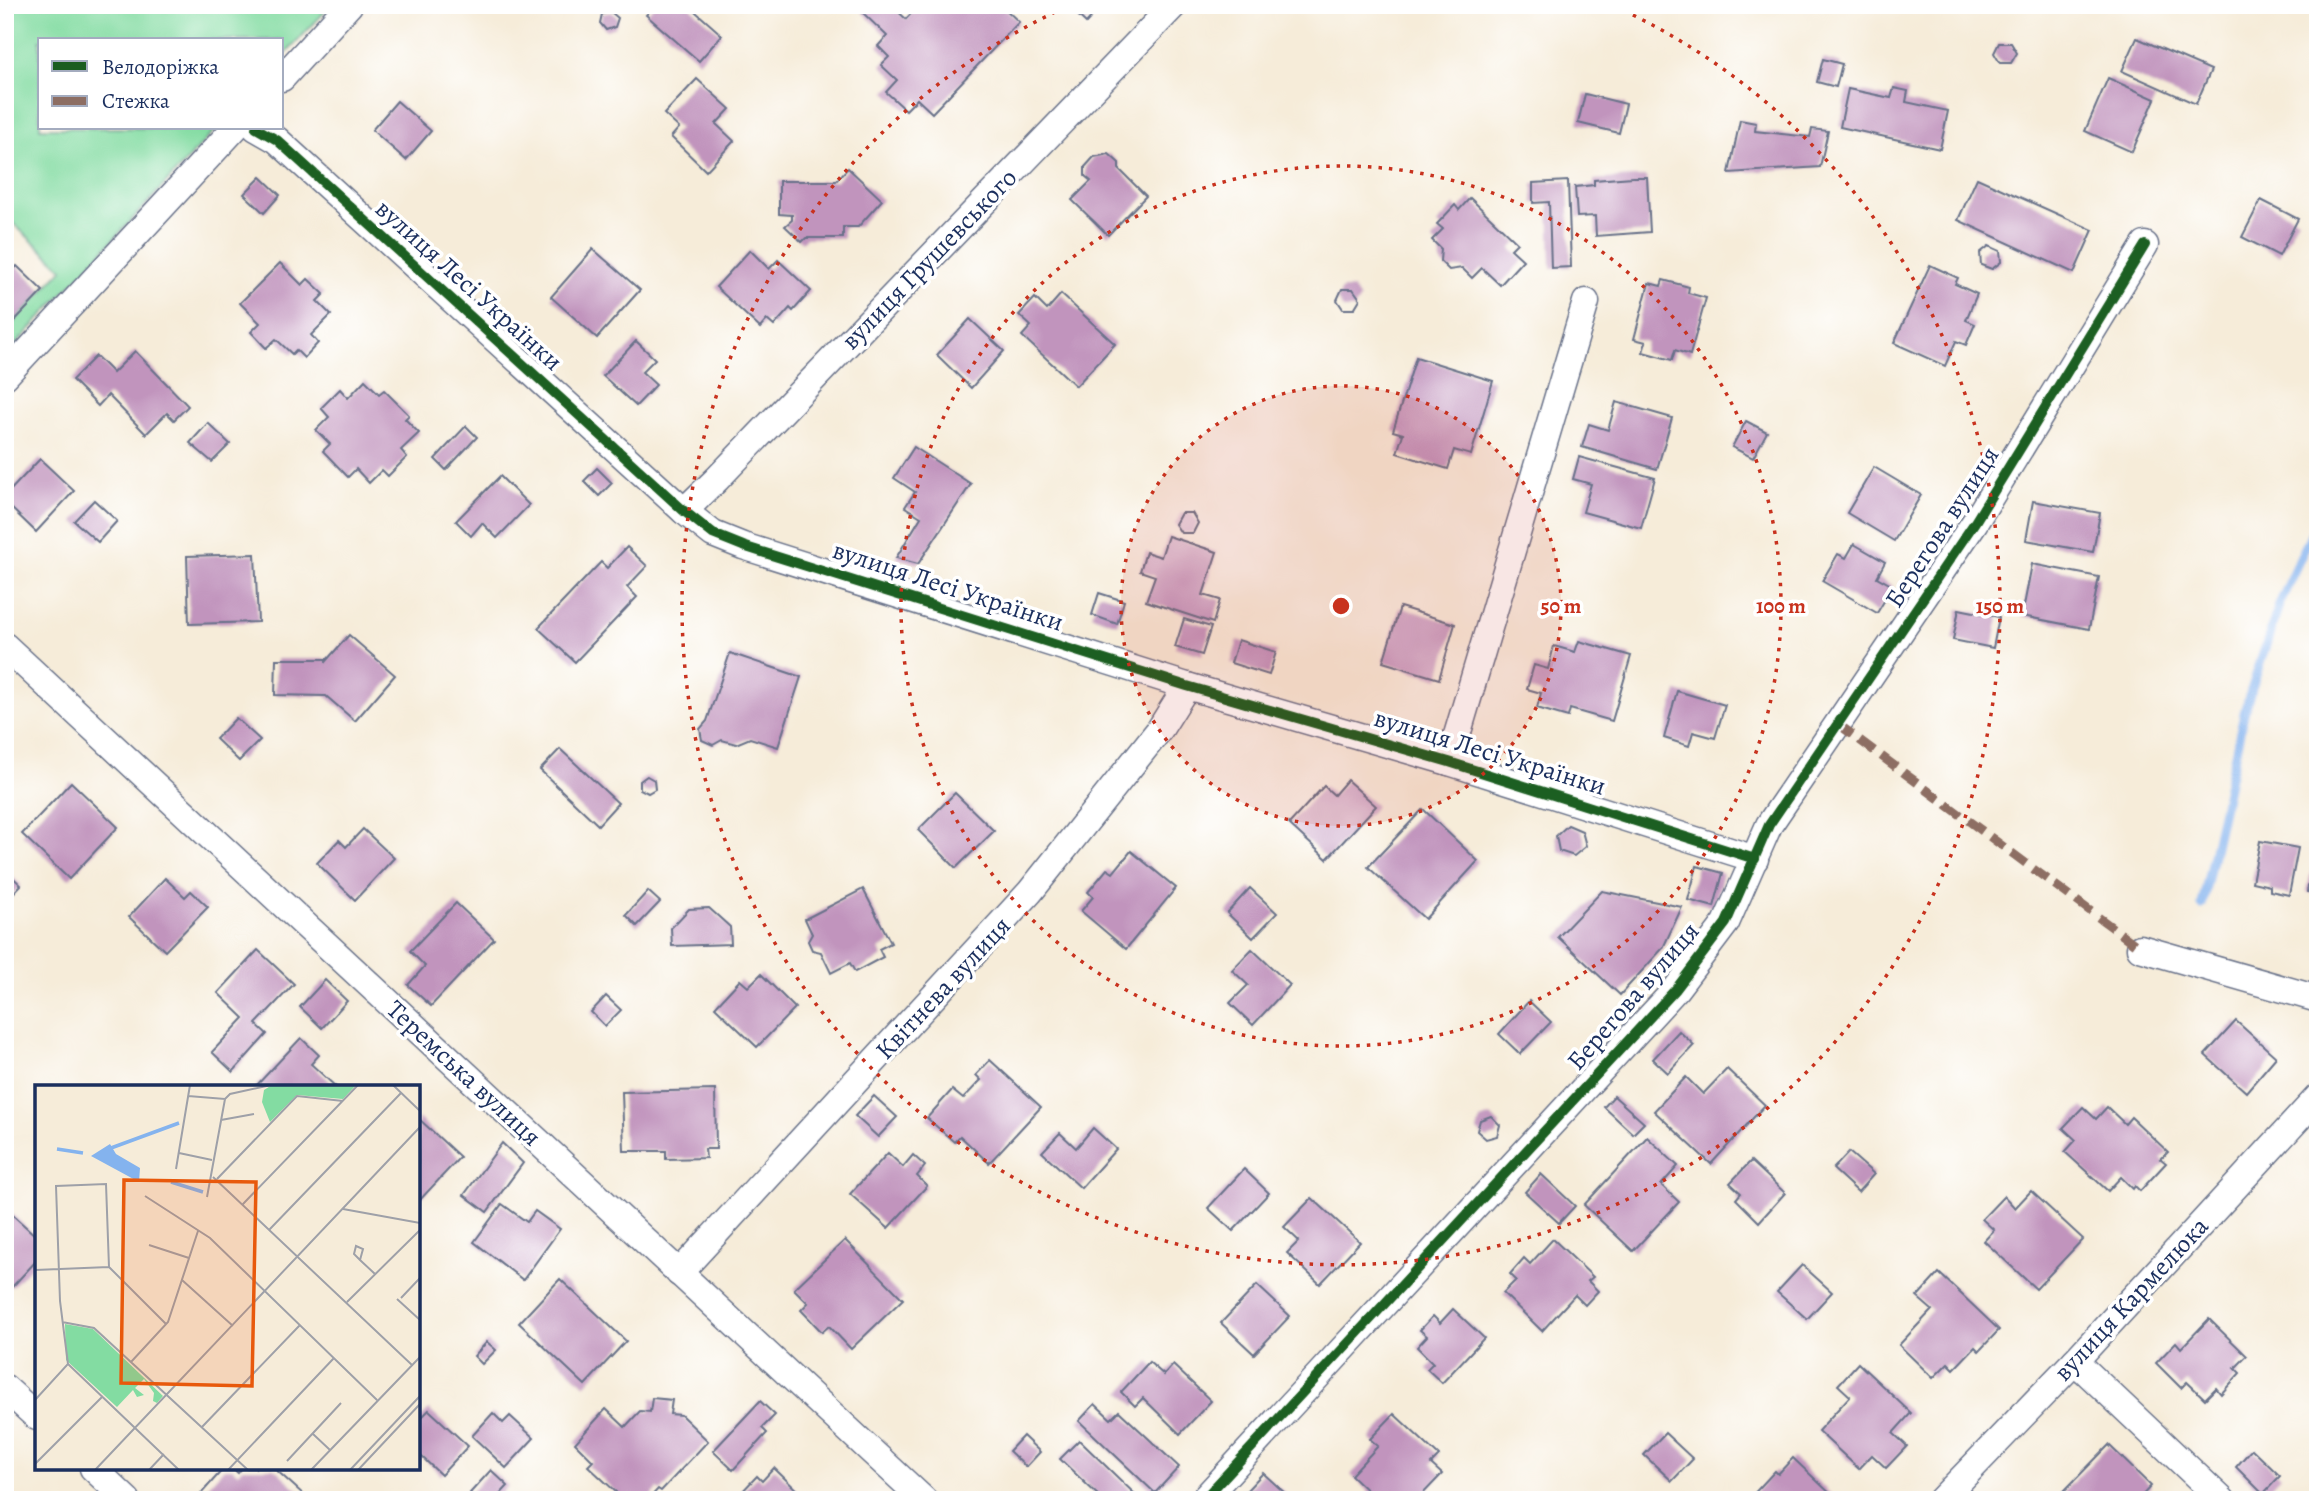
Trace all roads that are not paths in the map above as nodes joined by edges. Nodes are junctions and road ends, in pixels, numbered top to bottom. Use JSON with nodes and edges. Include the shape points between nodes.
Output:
{"nodes":[{"id":1,"x":349,"y":5,"type":"edge"},
{"id":2,"x":1174,"y":5,"type":"edge"},
{"id":3,"x":284,"y":76,"type":"edge"},
{"id":4,"x":233,"y":130,"type":"edge"},
{"id":5,"x":259,"y":130,"type":"edge"},
{"id":6,"x":2145,"y":245,"type":"dead end"},
{"id":7,"x":1586,"y":302,"type":"dead end"},
{"id":8,"x":5,"y":376,"type":"edge"},
{"id":9,"x":684,"y":511,"type":"junction"},
{"id":10,"x":5,"y":646,"type":"edge"},
{"id":11,"x":1187,"y":686,"type":"junction"},
{"id":12,"x":1449,"y":762,"type":"junction"},
{"id":13,"x":1755,"y":859,"type":"junction"},
{"id":14,"x":2140,"y":948,"type":"dead end"},
{"id":15,"x":2318,"y":999,"type":"edge"},
{"id":16,"x":2318,"y":1097,"type":"edge"},
{"id":17,"x":679,"y":1273,"type":"junction"},
{"id":18,"x":2075,"y":1361,"type":"junction"},
{"id":19,"x":5,"y":1388,"type":"edge"},
{"id":20,"x":35,"y":1415,"type":"edge"},
{"id":21,"x":95,"y":1470,"type":"edge"},
{"id":22,"x":127,"y":1500,"type":"edge"},
{"id":23,"x":924,"y":1500,"type":"edge"},
{"id":24,"x":1203,"y":1500,"type":"edge"},
{"id":25,"x":1941,"y":1500,"type":"edge"},
{"id":26,"x":2222,"y":1500,"type":"edge"}],
"edges":[{"from":1,"to":3,"type":"street"},
{"from":2,"to":9,"type":"street","name":"вулиця Грушевського"},
{"from":4,"to":8,"type":"street"},
{"from":5,"to":9,"type":"street","name":"вулиця Лесі Українки","via":[[276,140]]},
{"from":6,"to":13,"type":"street","name":"Берегова вулиця","via":[[1975,522],[1769,825]]},
{"from":7,"to":12,"type":"street","name":"вулиця Лесі Українки"},
{"from":9,"to":11,"type":"street","name":"вулиця Лесі Українки","via":[[713,534],[743,545]]},
{"from":10,"to":17,"type":"street","name":"Теремська вулиця"},
{"from":11,"to":12,"type":"street","name":"вулиця Лесі Українки"},
{"from":11,"to":17,"type":"street","name":"Квітнева вулиця","via":[[1160,729],[1030,892]]},
{"from":12,"to":13,"type":"street","name":"вулиця Лесі Українки"},
{"from":13,"to":24,"type":"street","name":"Берегова вулиця","via":[[1726,923],[1676,989]]},
{"from":14,"to":15,"type":"street"},
{"from":16,"to":18,"type":"street","name":"вулиця Кармелюка"},
{"from":17,"to":23,"type":"street","name":"Теремська вулиця"},
{"from":18,"to":25,"type":"street","name":"вулиця Кармелюка"},
{"from":18,"to":26,"type":"street"},
{"from":19,"to":20,"type":"street"},
{"from":21,"to":22,"type":"street"}]}
